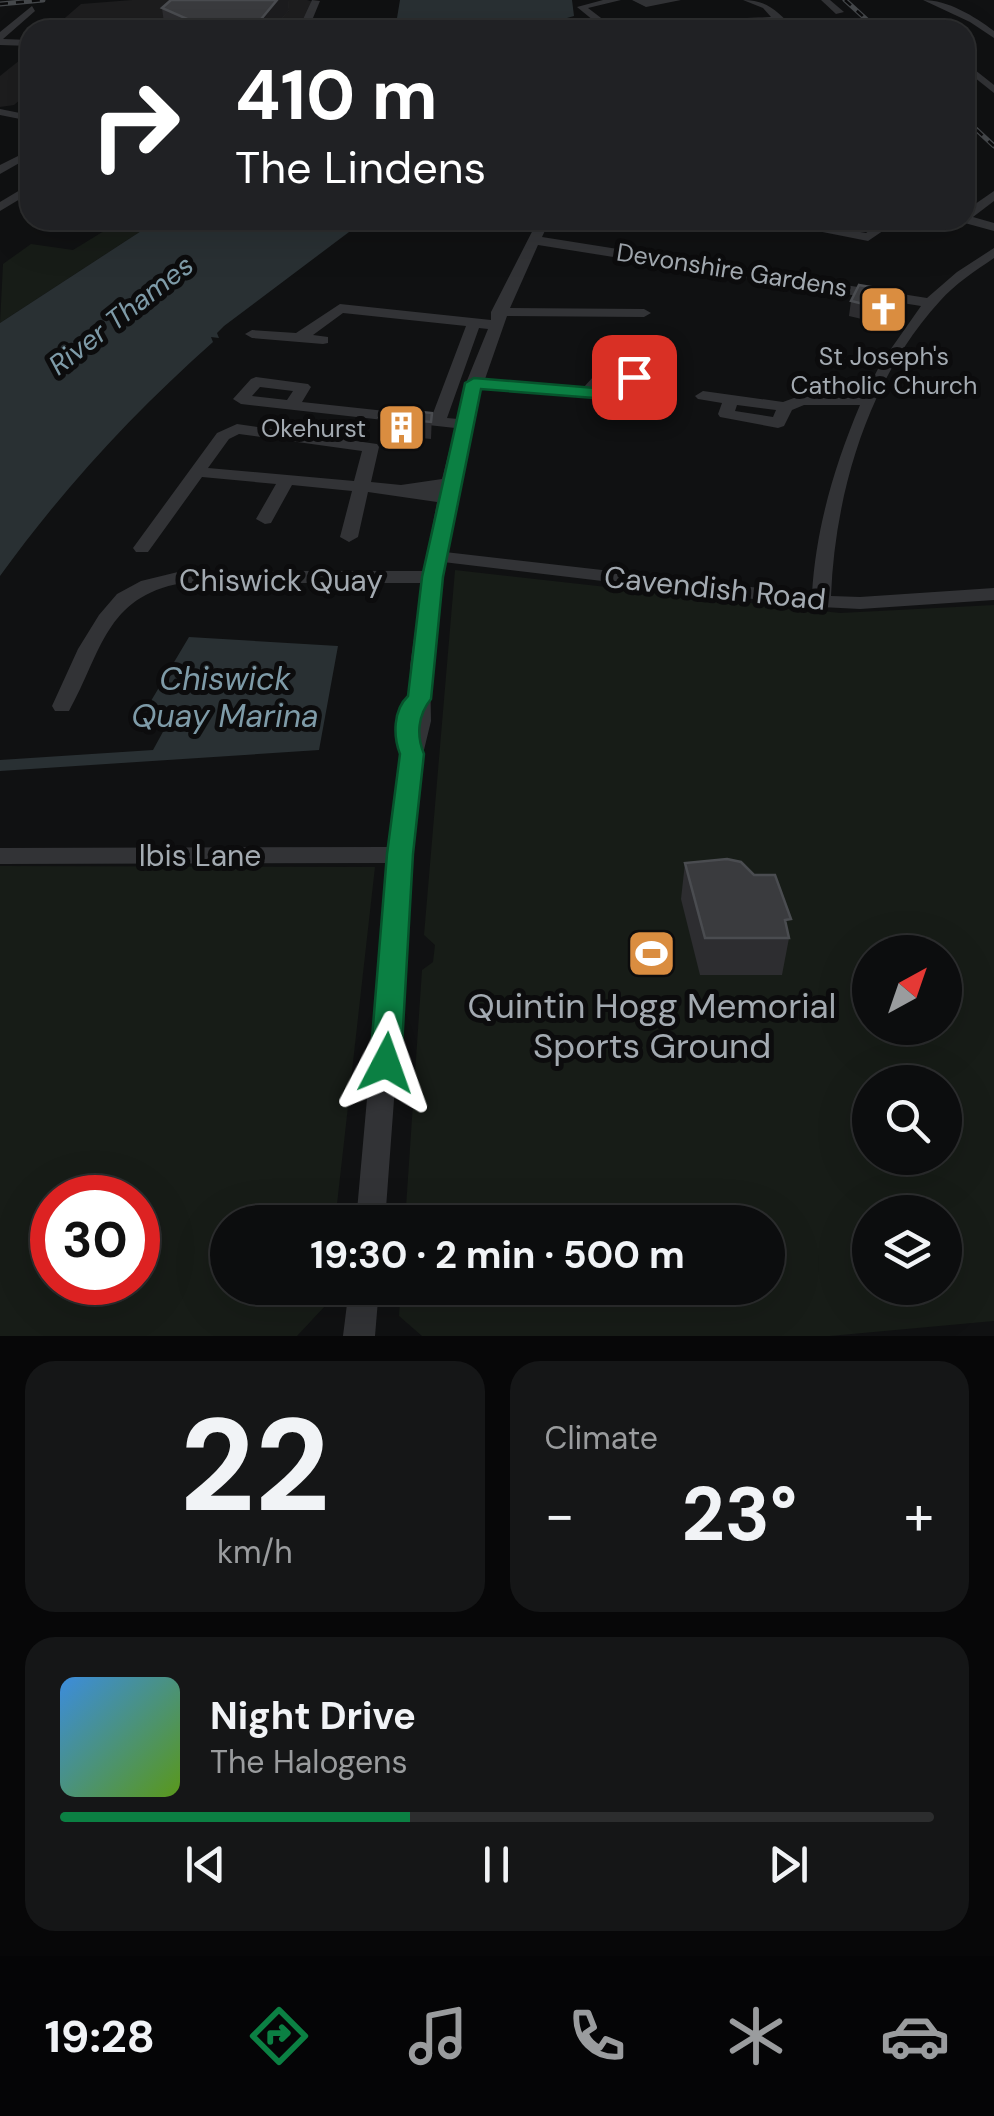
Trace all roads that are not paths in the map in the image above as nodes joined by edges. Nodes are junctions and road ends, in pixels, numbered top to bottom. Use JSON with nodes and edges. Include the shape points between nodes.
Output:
{"nodes":[{"id":1,"x":617,"y":0,"type":"edge"},
{"id":2,"x":636,"y":0,"type":"edge"},
{"id":3,"x":677,"y":0,"type":"edge"},
{"id":4,"x":747,"y":0,"type":"edge"},
{"id":5,"x":825,"y":0,"type":"edge"},
{"id":6,"x":927,"y":0,"type":"edge"},
{"id":7,"x":32,"y":9,"type":"dead end"},
{"id":8,"x":839,"y":12,"type":"dead end"},
{"id":9,"x":777,"y":19,"type":"joint"},
{"id":10,"x":20,"y":20,"type":"edge"},
{"id":11,"x":20,"y":20,"type":"edge"},
{"id":12,"x":598,"y":20,"type":"edge"},
{"id":13,"x":758,"y":20,"type":"edge"},
{"id":14,"x":973,"y":20,"type":"edge"},
{"id":15,"x":994,"y":35,"type":"edge"},
{"id":16,"x":980,"y":37,"type":"dead end"},
{"id":17,"x":0,"y":39,"type":"edge"},
{"id":18,"x":975,"y":74,"type":"edge"},
{"id":19,"x":994,"y":90,"type":"edge"},
{"id":20,"x":538,"y":230,"type":"edge"},
{"id":21,"x":824,"y":230,"type":"edge"},
{"id":22,"x":879,"y":230,"type":"edge"},
{"id":23,"x":533,"y":240,"type":"junction"},
{"id":24,"x":994,"y":252,"type":"edge"},
{"id":25,"x":930,"y":303,"type":"junction"},
{"id":26,"x":644,"y":314,"type":"dead end"},
{"id":27,"x":496,"y":319,"type":"junction"},
{"id":28,"x":474,"y":324,"type":"junction"},
{"id":29,"x":252,"y":334,"type":"dead end"},
{"id":30,"x":298,"y":338,"type":"junction"},
{"id":31,"x":323,"y":340,"type":"dead end"},
{"id":32,"x":654,"y":378,"type":"dead end"},
{"id":33,"x":474,"y":383,"type":"junction"},
{"id":34,"x":704,"y":396,"type":"dead end"},
{"id":35,"x":870,"y":401,"type":"junction"},
{"id":36,"x":234,"y":422,"type":"junction"},
{"id":37,"x":438,"y":422,"type":"junction"},
{"id":38,"x":463,"y":424,"type":"junction"},
{"id":39,"x":197,"y":472,"type":"junction"},
{"id":40,"x":286,"y":481,"type":"junction"},
{"id":41,"x":364,"y":489,"type":"junction"},
{"id":42,"x":450,"y":491,"type":"junction"},
{"id":43,"x":265,"y":518,"type":"dead end"},
{"id":44,"x":350,"y":537,"type":"dead end"},
{"id":45,"x":142,"y":548,"type":"dead end"},
{"id":46,"x":437,"y":556,"type":"junction"},
{"id":47,"x":432,"y":577,"type":"junction"},
{"id":48,"x":994,"y":594,"type":"edge"},
{"id":49,"x":822,"y":601,"type":"junction"},
{"id":50,"x":59,"y":696,"type":"dead end"},
{"id":51,"x":400,"y":854,"type":"junction"},
{"id":52,"x":0,"y":856,"type":"edge"},
{"id":53,"x":371,"y":1205,"type":"edge"},
{"id":54,"x":362,"y":1305,"type":"edge"},
{"id":55,"x":358,"y":1336,"type":"edge"}],
"edges":[{"from":1,"to":12,"type":"street","via":[[581,7]]},
{"from":2,"to":3,"type":"street"},
{"from":4,"to":9,"type":"street","via":[[766,6]]},
{"from":5,"to":8,"type":"street"},
{"from":6,"to":14,"type":"street"},
{"from":7,"to":11,"type":"street"},
{"from":9,"to":13,"type":"street"},
{"from":10,"to":17,"type":"street"},
{"from":15,"to":16,"type":"street"},
{"from":18,"to":19,"type":"street"},
{"from":20,"to":23,"type":"street"},
{"from":21,"to":22,"type":"street","via":[[868,238]]},
{"from":23,"to":25,"type":"street","name":"Devonshire Gardens"},
{"from":23,"to":27,"type":"street"},
{"from":24,"to":25,"type":"street"},
{"from":25,"to":35,"type":"street"},
{"from":26,"to":27,"type":"street"},
{"from":27,"to":28,"type":"street"},
{"from":27,"to":33,"type":"street"},
{"from":28,"to":30,"type":"street","via":[[340,308]]},
{"from":28,"to":37,"type":"street"},
{"from":29,"to":30,"type":"street"},
{"from":30,"to":31,"type":"street"},
{"from":32,"to":33,"type":"street","via":[[606,374],[588,392]]},
{"from":33,"to":38,"type":"street"},
{"from":34,"to":35,"type":"street","via":[[731,400],[726,414],[778,423],[785,406],[802,400]]},
{"from":35,"to":49,"type":"street","via":[[840,476]]},
{"from":36,"to":37,"type":"street","via":[[256,382],[303,387],[292,405]]},
{"from":36,"to":39,"type":"street"},
{"from":36,"to":41,"type":"street","via":[[365,444],[372,452]]},
{"from":37,"to":38,"type":"street"},
{"from":38,"to":42,"type":"street"},
{"from":39,"to":40,"type":"street"},
{"from":39,"to":45,"type":"street"},
{"from":40,"to":41,"type":"street"},
{"from":40,"to":43,"type":"street"},
{"from":41,"to":42,"type":"street"},
{"from":41,"to":44,"type":"street"},
{"from":42,"to":46,"type":"street"},
{"from":46,"to":47,"type":"street"},
{"from":46,"to":49,"type":"street","name":"Cavendish Road"},
{"from":47,"to":50,"type":"street","name":"Chiswick Quay","via":[[157,581],[112,605]]},
{"from":47,"to":51,"type":"street","via":[[420,740],[412,754]]},
{"from":48,"to":49,"type":"street","name":"Cavendish Road"},
{"from":51,"to":52,"type":"street","name":"Ibis Lane"},
{"from":51,"to":53,"type":"street"},
{"from":54,"to":55,"type":"street"}]}
